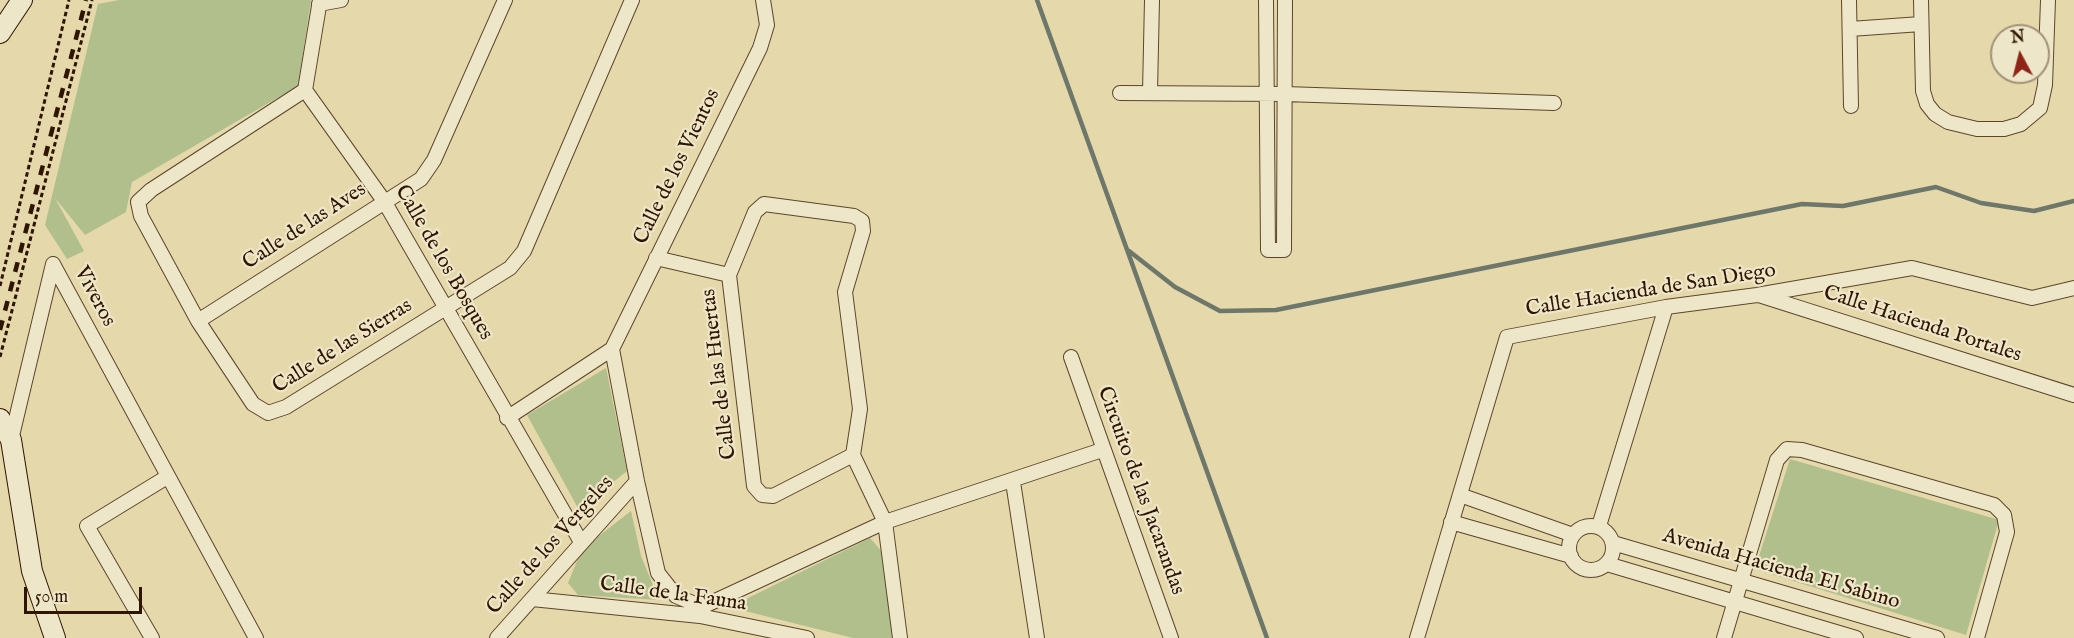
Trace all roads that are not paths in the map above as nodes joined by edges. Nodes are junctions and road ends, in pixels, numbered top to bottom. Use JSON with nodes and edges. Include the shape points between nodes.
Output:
{"nodes":[{"id":1,"x":21,"y":0,"type":"edge"},
{"id":2,"x":341,"y":0,"type":"edge"},
{"id":3,"x":505,"y":0,"type":"edge"},
{"id":4,"x":632,"y":0,"type":"edge"},
{"id":5,"x":763,"y":0,"type":"edge"},
{"id":6,"x":1152,"y":0,"type":"edge"},
{"id":7,"x":1266,"y":0,"type":"edge"},
{"id":8,"x":1285,"y":0,"type":"edge"},
{"id":9,"x":1849,"y":0,"type":"edge"},
{"id":10,"x":1921,"y":0,"type":"edge"},
{"id":11,"x":2048,"y":0,"type":"edge"},
{"id":12,"x":319,"y":2,"type":"edge"},
{"id":13,"x":1921,"y":24,"type":"junction"},
{"id":14,"x":1850,"y":29,"type":"junction"},
{"id":15,"x":0,"y":33,"type":"edge"},
{"id":16,"x":305,"y":90,"type":"junction"},
{"id":17,"x":1150,"y":92,"type":"junction"},
{"id":18,"x":1120,"y":93,"type":"dead end"},
{"id":19,"x":1266,"y":94,"type":"junction"},
{"id":20,"x":1285,"y":94,"type":"junction"},
{"id":21,"x":1554,"y":103,"type":"dead end"},
{"id":22,"x":1851,"y":106,"type":"dead end"},
{"id":23,"x":384,"y":201,"type":"junction"},
{"id":24,"x":656,"y":258,"type":"junction"},
{"id":25,"x":729,"y":275,"type":"junction"},
{"id":26,"x":2074,"y":288,"type":"edge"},
{"id":27,"x":1757,"y":295,"type":"junction"},
{"id":28,"x":1666,"y":307,"type":"junction"},
{"id":29,"x":446,"y":308,"type":"junction"},
{"id":30,"x":198,"y":321,"type":"junction"},
{"id":31,"x":612,"y":349,"type":"junction"},
{"id":32,"x":1071,"y":357,"type":"dead end"},
{"id":33,"x":2074,"y":395,"type":"edge"},
{"id":34,"x":507,"y":418,"type":"junction"},
{"id":35,"x":0,"y":419,"type":"edge"},
{"id":36,"x":11,"y":440,"type":"junction"},
{"id":37,"x":1102,"y":450,"type":"junction"},
{"id":38,"x":853,"y":455,"type":"junction"},
{"id":39,"x":167,"y":477,"type":"junction"},
{"id":40,"x":637,"y":481,"type":"junction"},
{"id":41,"x":1013,"y":482,"type":"junction"},
{"id":42,"x":1460,"y":495,"type":"junction"},
{"id":43,"x":885,"y":522,"type":"junction"},
{"id":44,"x":1451,"y":522,"type":"junction"},
{"id":45,"x":1599,"y":526,"type":"junction"},
{"id":46,"x":1573,"y":535,"type":"junction"},
{"id":47,"x":581,"y":542,"type":"junction"},
{"id":48,"x":1613,"y":543,"type":"junction"},
{"id":49,"x":1571,"y":556,"type":"junction"},
{"id":50,"x":1607,"y":564,"type":"junction"},
{"id":51,"x":1743,"y":580,"type":"junction"},
{"id":52,"x":532,"y":599,"type":"junction"},
{"id":53,"x":1736,"y":602,"type":"junction"},
{"id":54,"x":701,"y":611,"type":"junction"},
{"id":55,"x":55,"y":638,"type":"edge"},
{"id":56,"x":152,"y":638,"type":"edge"},
{"id":57,"x":256,"y":638,"type":"edge"},
{"id":58,"x":497,"y":638,"type":"edge"},
{"id":59,"x":807,"y":638,"type":"edge"},
{"id":60,"x":900,"y":638,"type":"edge"},
{"id":61,"x":1037,"y":638,"type":"edge"},
{"id":62,"x":1171,"y":638,"type":"edge"},
{"id":63,"x":1417,"y":638,"type":"edge"},
{"id":64,"x":1724,"y":638,"type":"edge"},
{"id":65,"x":1856,"y":638,"type":"edge"},
{"id":66,"x":1937,"y":638,"type":"edge"},
{"id":67,"x":1977,"y":638,"type":"edge"}],
"edges":[{"from":1,"to":15,"type":"street"},
{"from":2,"to":12,"type":"street"},
{"from":3,"to":23,"type":"street","name":"Calle de las Aves","via":[[434,160],[421,179]]},
{"from":4,"to":29,"type":"street","name":"Calle de las Sierras","via":[[524,250],[510,268]]},
{"from":5,"to":24,"type":"street","name":"Calle de los Vientos","via":[[766,25],[760,48]]},
{"from":6,"to":17,"type":"street"},
{"from":7,"to":19,"type":"street"},
{"from":8,"to":20,"type":"street"},
{"from":9,"to":14,"type":"street"},
{"from":10,"to":13,"type":"street"},
{"from":11,"to":13,"type":"street","via":[[2045,85],[2040,108],[2027,121],[2004,129],[1977,129],[1948,122],[1927,104],[1923,91]]},
{"from":12,"to":16,"type":"street"},
{"from":13,"to":14,"type":"street"},
{"from":14,"to":22,"type":"street"},
{"from":16,"to":23,"type":"street","name":"Calle de los Bosques"},
{"from":16,"to":30,"type":"street","name":"Calle de las Sierras","via":[[138,202],[141,216]]},
{"from":17,"to":18,"type":"street"},
{"from":17,"to":19,"type":"street"},
{"from":19,"to":20,"type":"street"},
{"from":19,"to":20,"type":"street","via":[[1268,250],[1284,250]]},
{"from":20,"to":21,"type":"street"},
{"from":23,"to":29,"type":"street","name":"Calle de los Bosques"},
{"from":23,"to":30,"type":"street","name":"Calle de las Aves"},
{"from":24,"to":25,"type":"street"},
{"from":24,"to":31,"type":"street","name":"Calle de los Vientos"},
{"from":25,"to":38,"type":"street","name":"Calle de las Huertas","via":[[753,486],[762,495],[773,496]]},
{"from":25,"to":38,"type":"street","name":"Calle de las Huertas","via":[[755,212],[764,204],[854,216],[862,221],[863,231],[845,292],[860,409]]},
{"from":26,"to":27,"type":"street","name":"Calle Hacienda de San Diego","via":[[2032,298],[1912,268]]},
{"from":27,"to":28,"type":"street","name":"Calle Hacienda de San Diego"},
{"from":27,"to":33,"type":"street","name":"Calle Hacienda Portales"},
{"from":28,"to":42,"type":"street","name":"Calle Hacienda de San Diego","via":[[1507,337]]},
{"from":28,"to":45,"type":"street"},
{"from":29,"to":30,"type":"street","name":"Calle de las Sierras","via":[[286,407],[268,413],[253,404]]},
{"from":29,"to":34,"type":"street","name":"Calle de los Bosques"},
{"from":31,"to":34,"type":"street"},
{"from":31,"to":40,"type":"street"},
{"from":32,"to":37,"type":"street","name":"Circuito de las Jacarandas"},
{"from":34,"to":47,"type":"street","name":"Calle de los Bosques"},
{"from":35,"to":36,"type":"street"},
{"from":36,"to":39,"type":"street","name":"Viveros","via":[[53,264]]},
{"from":36,"to":55,"type":"street","via":[[32,571]]},
{"from":37,"to":41,"type":"street"},
{"from":37,"to":62,"type":"street","name":"Circuito de las Jacarandas"},
{"from":38,"to":43,"type":"street"},
{"from":39,"to":56,"type":"street","via":[[87,526]]},
{"from":39,"to":57,"type":"street","name":"Viveros"},
{"from":40,"to":47,"type":"street","name":"Calle de los Vergeles"},
{"from":40,"to":54,"type":"street","via":[[658,573],[676,596]]},
{"from":41,"to":43,"type":"street"},
{"from":41,"to":61,"type":"street"},
{"from":42,"to":44,"type":"street","name":"Calle Hacienda de San Diego"},
{"from":42,"to":46,"type":"street"},
{"from":43,"to":54,"type":"street"},
{"from":43,"to":60,"type":"street"},
{"from":44,"to":49,"type":"street"},
{"from":44,"to":63,"type":"street","name":"Calle Hacienda de San Diego"},
{"from":45,"to":46,"type":"street","via":[[1584,526]]},
{"from":45,"to":48,"type":"street"},
{"from":46,"to":49,"type":"street"},
{"from":47,"to":52,"type":"street","name":"Calle de los Vergeles"},
{"from":48,"to":50,"type":"street","via":[[1614,551]]},
{"from":48,"to":51,"type":"street","name":"Avenida Hacienda El Sabino"},
{"from":49,"to":50,"type":"street","via":[[1584,569]]},
{"from":50,"to":53,"type":"street","name":"Avenida Hacienda El Sabino"},
{"from":51,"to":53,"type":"street"},
{"from":51,"to":66,"type":"street","name":"Avenida Hacienda El Sabino"},
{"from":51,"to":67,"type":"street","via":[[1777,460],[1787,449],[1802,450],[1994,505],[2004,515],[2007,532]]},
{"from":52,"to":54,"type":"street","name":"Calle de la Fauna"},
{"from":52,"to":58,"type":"street","name":"Calle de los Vergeles"},
{"from":53,"to":64,"type":"street"},
{"from":53,"to":65,"type":"street","name":"Avenida Hacienda El Sabino"},
{"from":54,"to":59,"type":"street","name":"Calle de la Fauna"}]}
